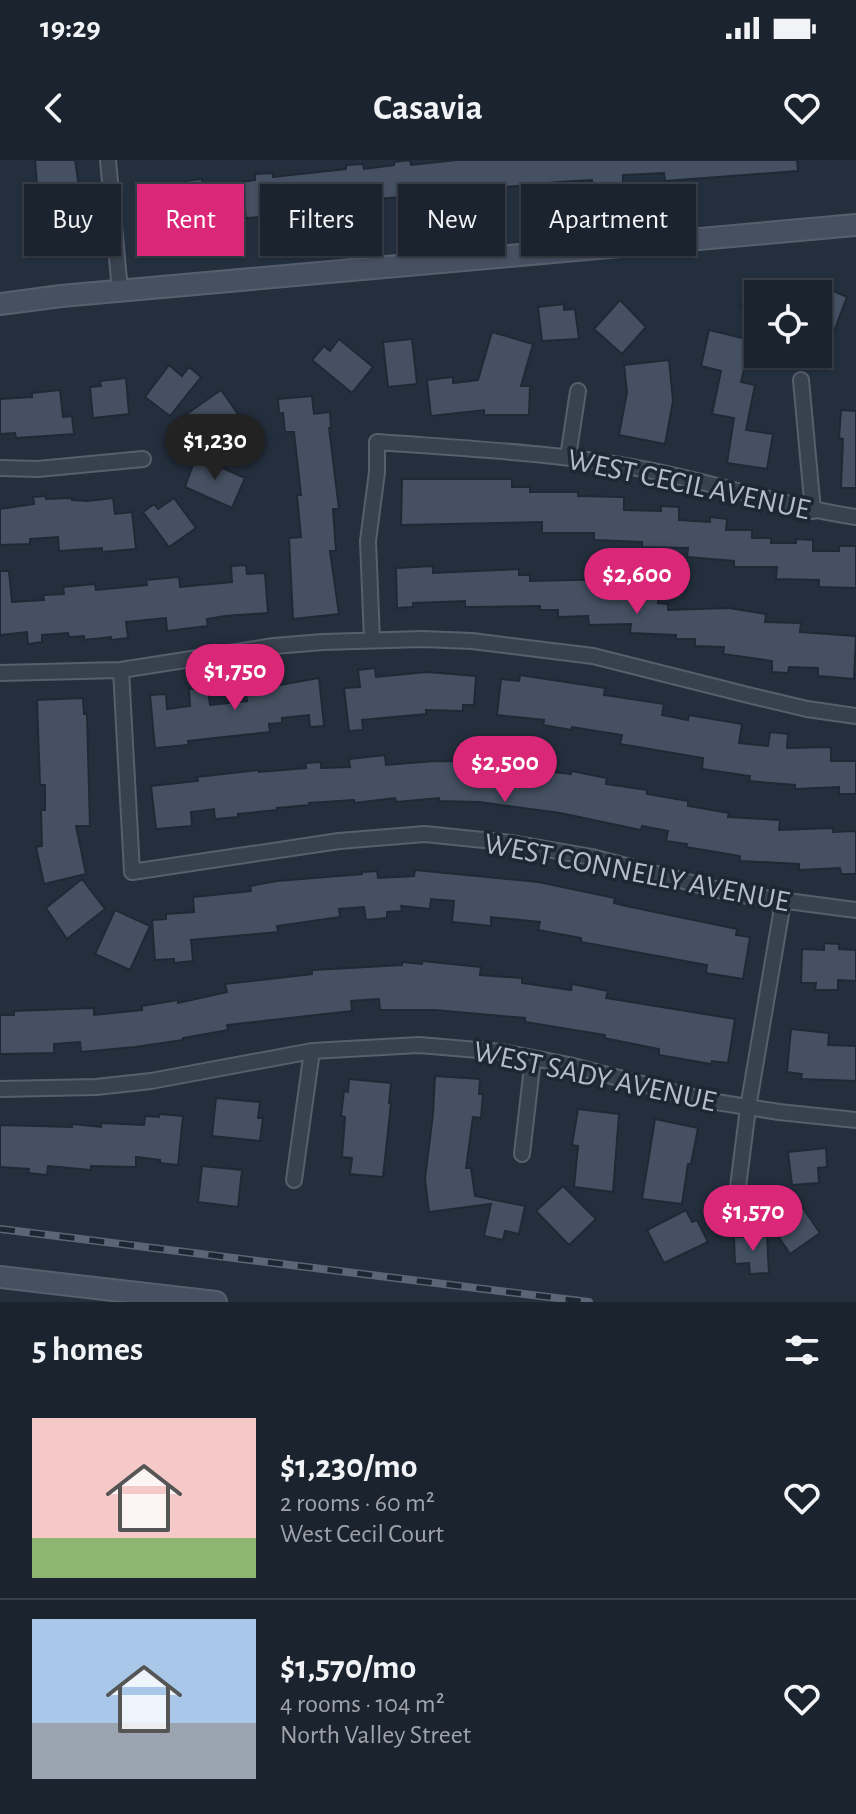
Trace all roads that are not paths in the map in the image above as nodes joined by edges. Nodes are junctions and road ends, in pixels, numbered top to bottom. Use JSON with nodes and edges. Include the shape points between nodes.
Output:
{"nodes":[{"id":1,"x":108,"y":160,"type":"edge"},
{"id":2,"x":856,"y":225,"type":"edge"},
{"id":3,"x":120,"y":291,"type":"junction"},
{"id":4,"x":0,"y":304,"type":"edge"},
{"id":5,"x":801,"y":380,"type":"dead end"},
{"id":6,"x":578,"y":391,"type":"dead end"},
{"id":7,"x":568,"y":457,"type":"junction"},
{"id":8,"x":143,"y":459,"type":"dead end"},
{"id":9,"x":0,"y":468,"type":"edge"},
{"id":10,"x":813,"y":511,"type":"junction"},
{"id":11,"x":856,"y":517,"type":"edge"},
{"id":12,"x":372,"y":640,"type":"junction"},
{"id":13,"x":121,"y":670,"type":"junction"},
{"id":14,"x":0,"y":673,"type":"edge"},
{"id":15,"x":856,"y":716,"type":"edge"},
{"id":16,"x":783,"y":902,"type":"junction"},
{"id":17,"x":856,"y":910,"type":"edge"},
{"id":18,"x":312,"y":1051,"type":"junction"},
{"id":19,"x":533,"y":1058,"type":"junction"},
{"id":20,"x":0,"y":1089,"type":"edge"},
{"id":21,"x":748,"y":1108,"type":"junction"},
{"id":22,"x":856,"y":1120,"type":"edge"},
{"id":23,"x":522,"y":1154,"type":"dead end"},
{"id":24,"x":294,"y":1180,"type":"dead end"},
{"id":25,"x":738,"y":1187,"type":"dead end"},
{"id":26,"x":0,"y":1277,"type":"edge"},
{"id":27,"x":216,"y":1302,"type":"edge"}],
"edges":[{"from":1,"to":3,"type":"street"},
{"from":2,"to":3,"type":"main road"},
{"from":3,"to":4,"type":"main road"},
{"from":5,"to":10,"type":"street"},
{"from":6,"to":7,"type":"street"},
{"from":7,"to":10,"type":"street","name":"WEST CECIL AVENUE","via":[[658,472]]},
{"from":7,"to":12,"type":"street","name":"WEST CECIL AVENUE","via":[[377,442],[368,541]]},
{"from":8,"to":9,"type":"street"},
{"from":10,"to":11,"type":"street","name":"WEST CECIL AVENUE"},
{"from":12,"to":13,"type":"street","via":[[274,646]]},
{"from":12,"to":15,"type":"street","via":[[472,641],[593,656],[766,700]]},
{"from":13,"to":14,"type":"street"},
{"from":13,"to":16,"type":"street","name":"WEST CONNELLY AVENUE","via":[[132,872],[339,841],[425,834],[592,857]]},
{"from":16,"to":17,"type":"street","name":"WEST CONNELLY AVENUE"},
{"from":16,"to":21,"type":"street"},
{"from":18,"to":19,"type":"street","name":"WEST SADY AVENUE","via":[[419,1045]]},
{"from":18,"to":20,"type":"street","name":"WEST SADY AVENUE","via":[[151,1081]]},
{"from":18,"to":24,"type":"street"},
{"from":19,"to":21,"type":"street","name":"WEST SADY AVENUE"},
{"from":19,"to":23,"type":"street"},
{"from":21,"to":22,"type":"street","name":"WEST SADY AVENUE"},
{"from":21,"to":25,"type":"street"},
{"from":26,"to":27,"type":"main road"}]}
